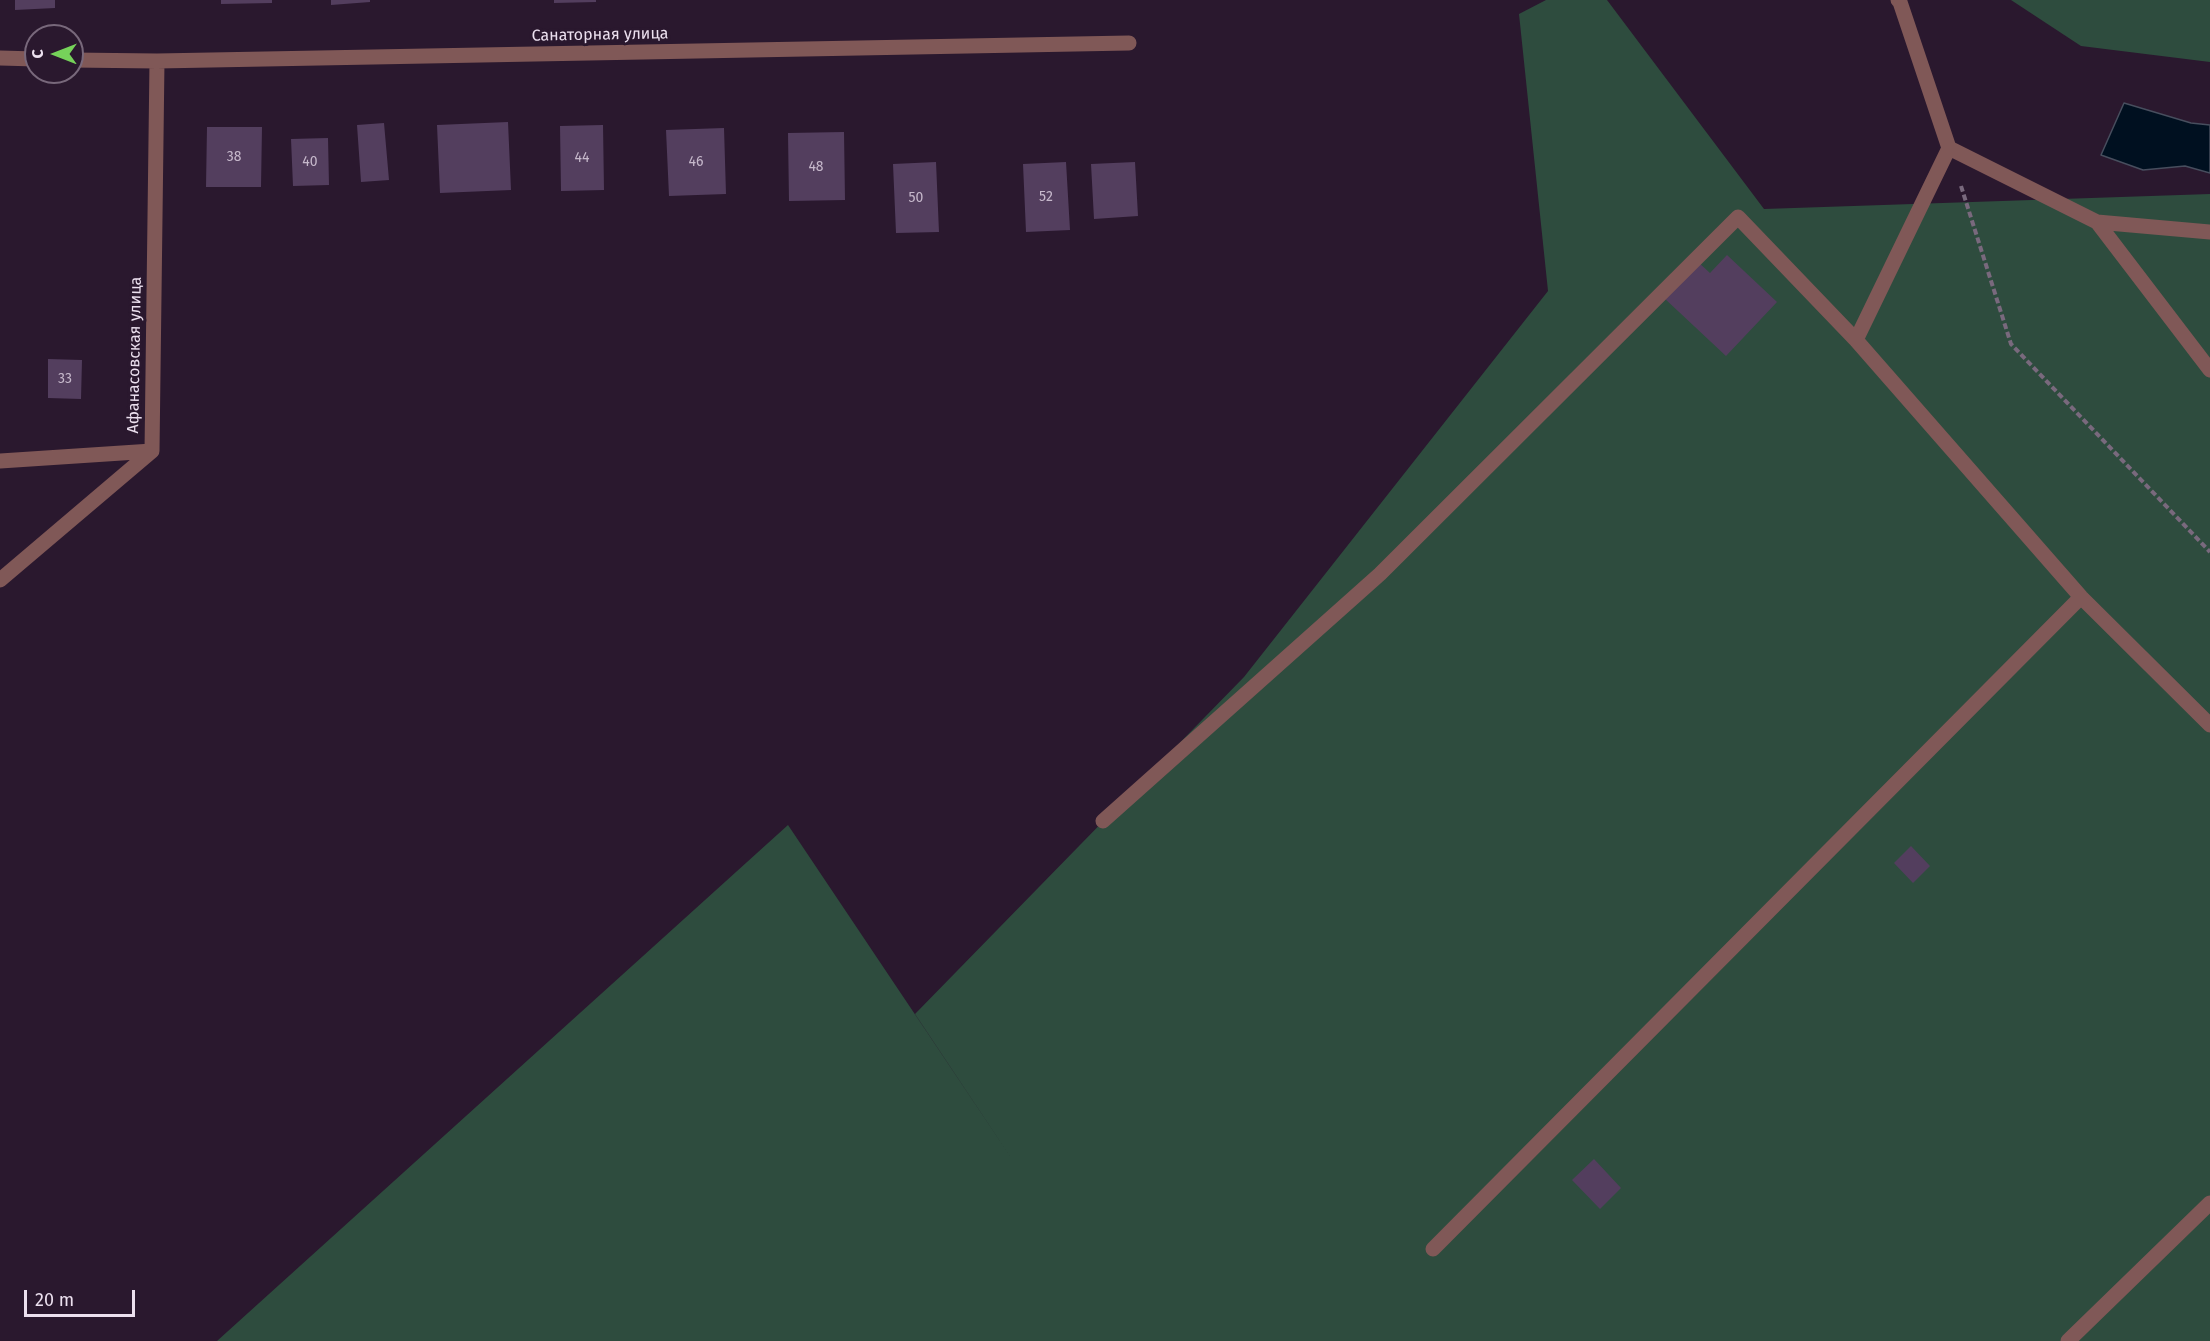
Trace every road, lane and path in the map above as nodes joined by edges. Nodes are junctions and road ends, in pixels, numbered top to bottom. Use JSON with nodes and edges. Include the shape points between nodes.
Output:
{"nodes":[{"id":1,"x":1898,"y":0,"type":"edge"},
{"id":2,"x":1129,"y":43,"type":"dead end"},
{"id":3,"x":0,"y":58,"type":"edge"},
{"id":4,"x":24,"y":59,"type":"edge"},
{"id":5,"x":84,"y":60,"type":"edge"},
{"id":6,"x":157,"y":61,"type":"junction"},
{"id":7,"x":1949,"y":148,"type":"junction"},
{"id":8,"x":2097,"y":222,"type":"junction"},
{"id":9,"x":2210,"y":232,"type":"edge"},
{"id":10,"x":1856,"y":340,"type":"junction"},
{"id":11,"x":2210,"y":370,"type":"edge"},
{"id":12,"x":152,"y":451,"type":"junction"},
{"id":13,"x":0,"y":461,"type":"edge"},
{"id":14,"x":2210,"y":552,"type":"edge"},
{"id":15,"x":0,"y":580,"type":"edge"},
{"id":16,"x":2080,"y":597,"type":"junction"},
{"id":17,"x":2210,"y":725,"type":"edge"},
{"id":18,"x":1103,"y":821,"type":"dead end"},
{"id":19,"x":2210,"y":1203,"type":"edge"},
{"id":20,"x":1432,"y":1249,"type":"dead end"},
{"id":21,"x":2068,"y":1341,"type":"edge"}],
"edges":[{"from":1,"to":7,"type":"street"},
{"from":2,"to":6,"type":"street","name":"Санаторная улица"},
{"from":3,"to":4,"type":"street"},
{"from":5,"to":6,"type":"street","name":"Санаторная улица"},
{"from":6,"to":12,"type":"street","name":"Афанасовская улица"},
{"from":7,"to":8,"type":"street"},
{"from":7,"to":10,"type":"street"},
{"from":7,"to":14,"type":"path","via":[[2011,344]]},
{"from":8,"to":9,"type":"street"},
{"from":8,"to":11,"type":"street"},
{"from":10,"to":16,"type":"street"},
{"from":10,"to":18,"type":"street","via":[[1738,217],[1380,574]]},
{"from":12,"to":13,"type":"street"},
{"from":12,"to":15,"type":"street","name":"Афанасовская улица"},
{"from":16,"to":17,"type":"street"},
{"from":16,"to":20,"type":"street"},
{"from":19,"to":21,"type":"street"}]}
